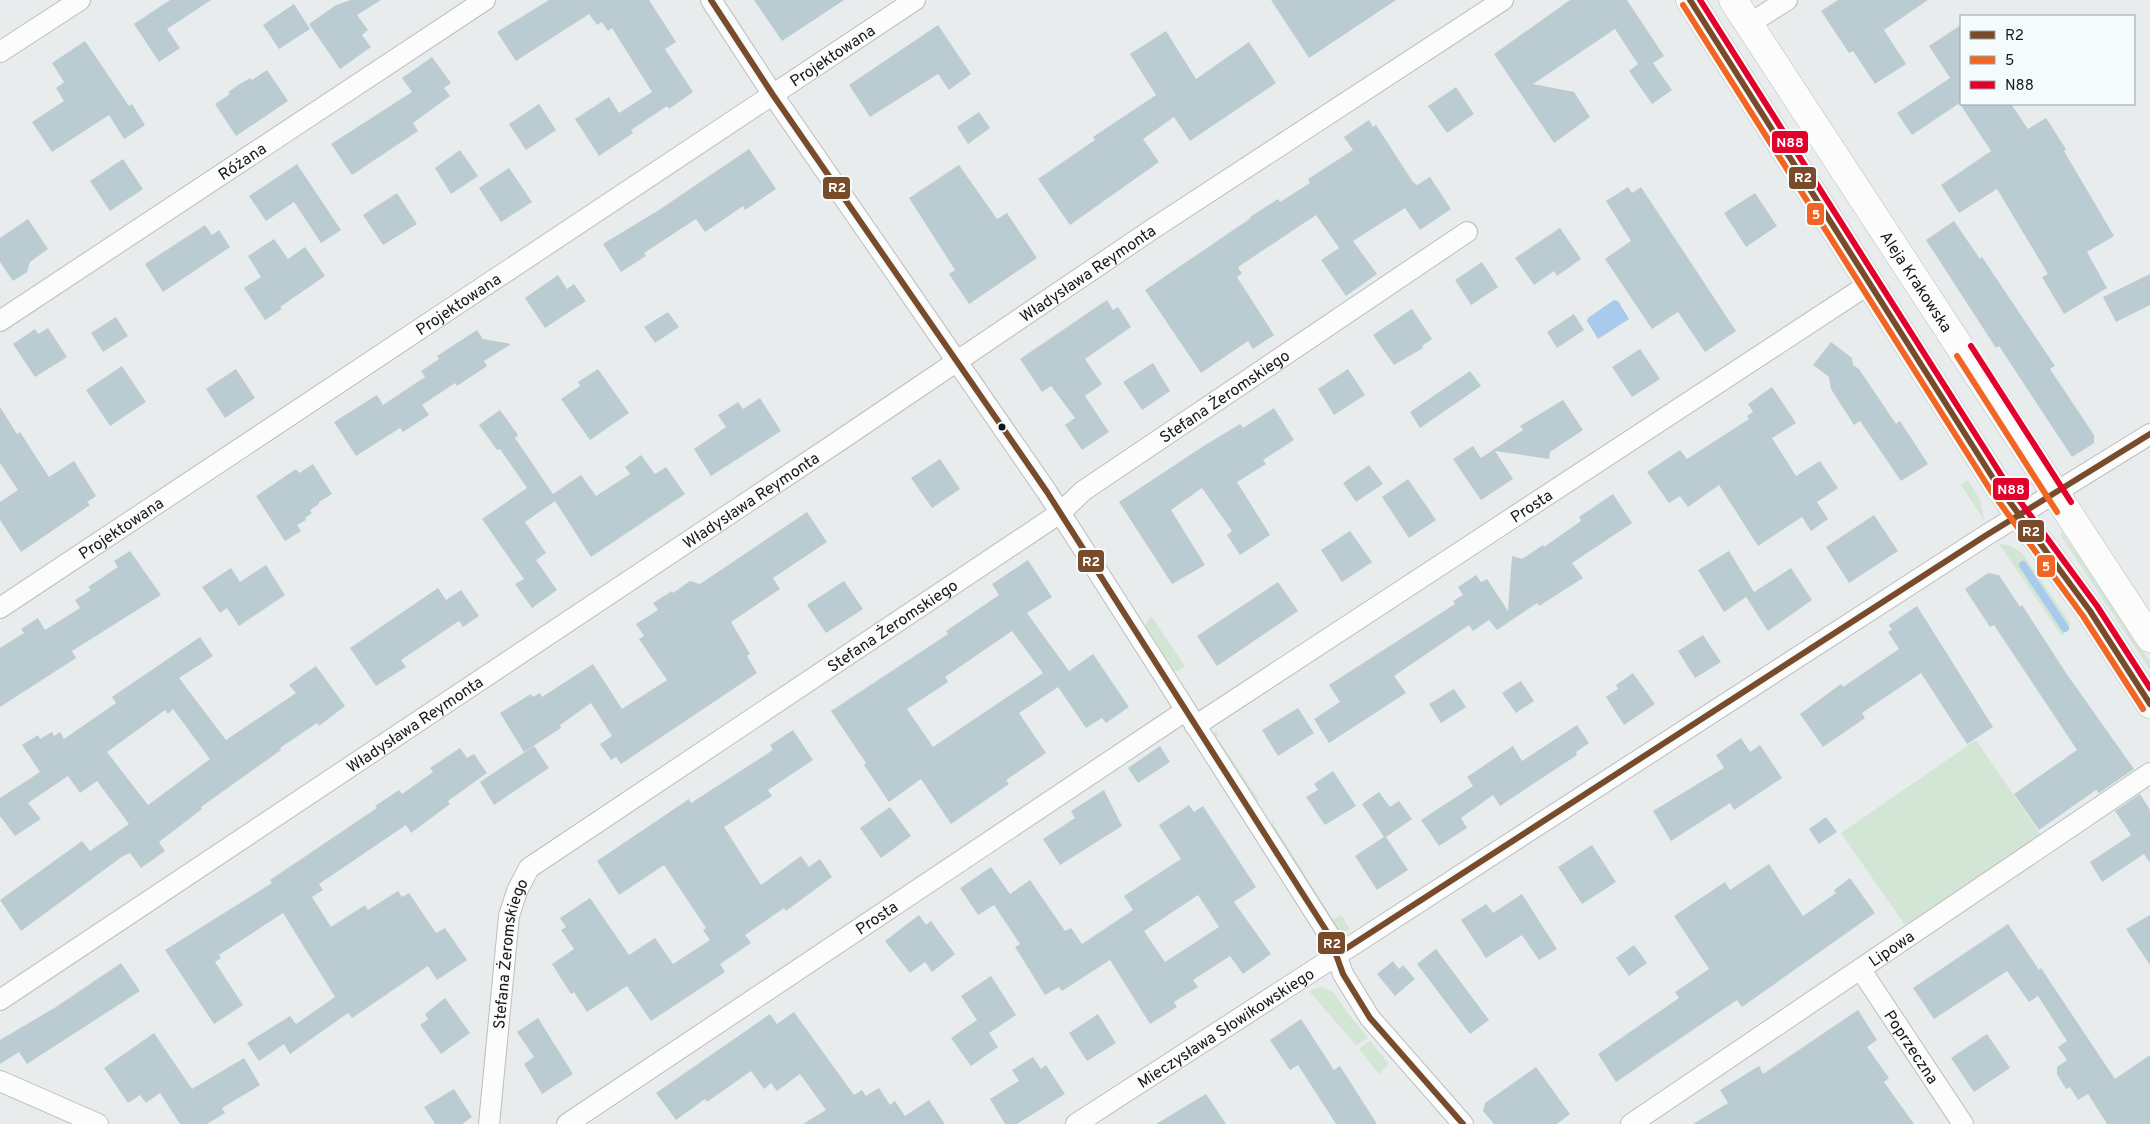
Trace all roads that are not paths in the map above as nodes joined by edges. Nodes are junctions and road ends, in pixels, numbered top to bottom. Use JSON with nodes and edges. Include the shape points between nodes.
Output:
{"nodes":[{"id":1,"x":80,"y":0,"type":"edge"},
{"id":2,"x":484,"y":0,"type":"edge"},
{"id":3,"x":710,"y":0,"type":"edge"},
{"id":4,"x":915,"y":0,"type":"edge"},
{"id":5,"x":1503,"y":0,"type":"edge"},
{"id":6,"x":1690,"y":0,"type":"edge"},
{"id":7,"x":1733,"y":0,"type":"edge"},
{"id":8,"x":1787,"y":0,"type":"edge"},
{"id":9,"x":1749,"y":24,"type":"junction"},
{"id":10,"x":0,"y":52,"type":"edge"},
{"id":11,"x":774,"y":95,"type":"junction"},
{"id":12,"x":1466,"y":232,"type":"dead end"},
{"id":13,"x":1869,"y":284,"type":"junction"},
{"id":14,"x":0,"y":321,"type":"edge"},
{"id":15,"x":956,"y":361,"type":"junction"},
{"id":16,"x":2150,"y":434,"type":"edge"},
{"id":17,"x":2054,"y":492,"type":"junction"},
{"id":18,"x":1060,"y":513,"type":"junction"},
{"id":19,"x":2019,"y":514,"type":"junction"},
{"id":20,"x":0,"y":608,"type":"edge"},
{"id":21,"x":2150,"y":638,"type":"edge"},
{"id":22,"x":2150,"y":704,"type":"edge"},
{"id":23,"x":1190,"y":719,"type":"junction"},
{"id":24,"x":2150,"y":773,"type":"edge"},
{"id":25,"x":1336,"y":956,"type":"junction"},
{"id":26,"x":1860,"y":970,"type":"junction"},
{"id":27,"x":0,"y":1000,"type":"edge"},
{"id":28,"x":0,"y":1081,"type":"edge"},
{"id":29,"x":98,"y":1124,"type":"edge"},
{"id":30,"x":489,"y":1124,"type":"edge"},
{"id":31,"x":567,"y":1124,"type":"edge"},
{"id":32,"x":1076,"y":1124,"type":"edge"},
{"id":33,"x":1463,"y":1124,"type":"edge"},
{"id":34,"x":1631,"y":1124,"type":"edge"},
{"id":35,"x":1963,"y":1124,"type":"edge"}],
"edges":[{"from":1,"to":10,"type":"street"},
{"from":2,"to":14,"type":"street","name":"Różana"},
{"from":3,"to":11,"type":"street"},
{"from":4,"to":11,"type":"street","name":"Projektowana"},
{"from":5,"to":15,"type":"street","name":"Władysława Reymonta"},
{"from":6,"to":13,"type":"main road"},
{"from":7,"to":9,"type":"main road","name":"Aleja Krakowska"},
{"from":8,"to":9,"type":"street"},
{"from":9,"to":17,"type":"main road","name":"Aleja Krakowska"},
{"from":11,"to":15,"type":"street"},
{"from":11,"to":20,"type":"street","name":"Projektowana"},
{"from":12,"to":18,"type":"street","name":"Stefana Żeromskiego","via":[[1083,491]]},
{"from":13,"to":19,"type":"main road"},
{"from":13,"to":23,"type":"street","name":"Prosta"},
{"from":15,"to":18,"type":"street"},
{"from":15,"to":27,"type":"street","name":"Władysława Reymonta"},
{"from":16,"to":17,"type":"street","name":"Mieczysława Słowikowskiego"},
{"from":17,"to":19,"type":"street","name":"Mieczysława Słowikowskiego"},
{"from":17,"to":21,"type":"main road","name":"Aleja Krakowska"},
{"from":18,"to":23,"type":"street"},
{"from":18,"to":30,"type":"street","name":"Stefana Żeromskiego","via":[[529,868],[517,890],[509,916]]},
{"from":19,"to":22,"type":"main road","via":[[2090,611]]},
{"from":19,"to":25,"type":"street","name":"Mieczysława Słowikowskiego"},
{"from":23,"to":25,"type":"street","via":[[1330,935]]},
{"from":23,"to":31,"type":"street","name":"Prosta"},
{"from":24,"to":26,"type":"street","name":"Lipowa"},
{"from":25,"to":32,"type":"street","name":"Mieczysława Słowikowskiego"},
{"from":25,"to":33,"type":"street","via":[[1347,982],[1370,1018]]},
{"from":26,"to":34,"type":"street","name":"Lipowa"},
{"from":26,"to":35,"type":"street","name":"Poprzeczna"},
{"from":28,"to":29,"type":"street"}]}
